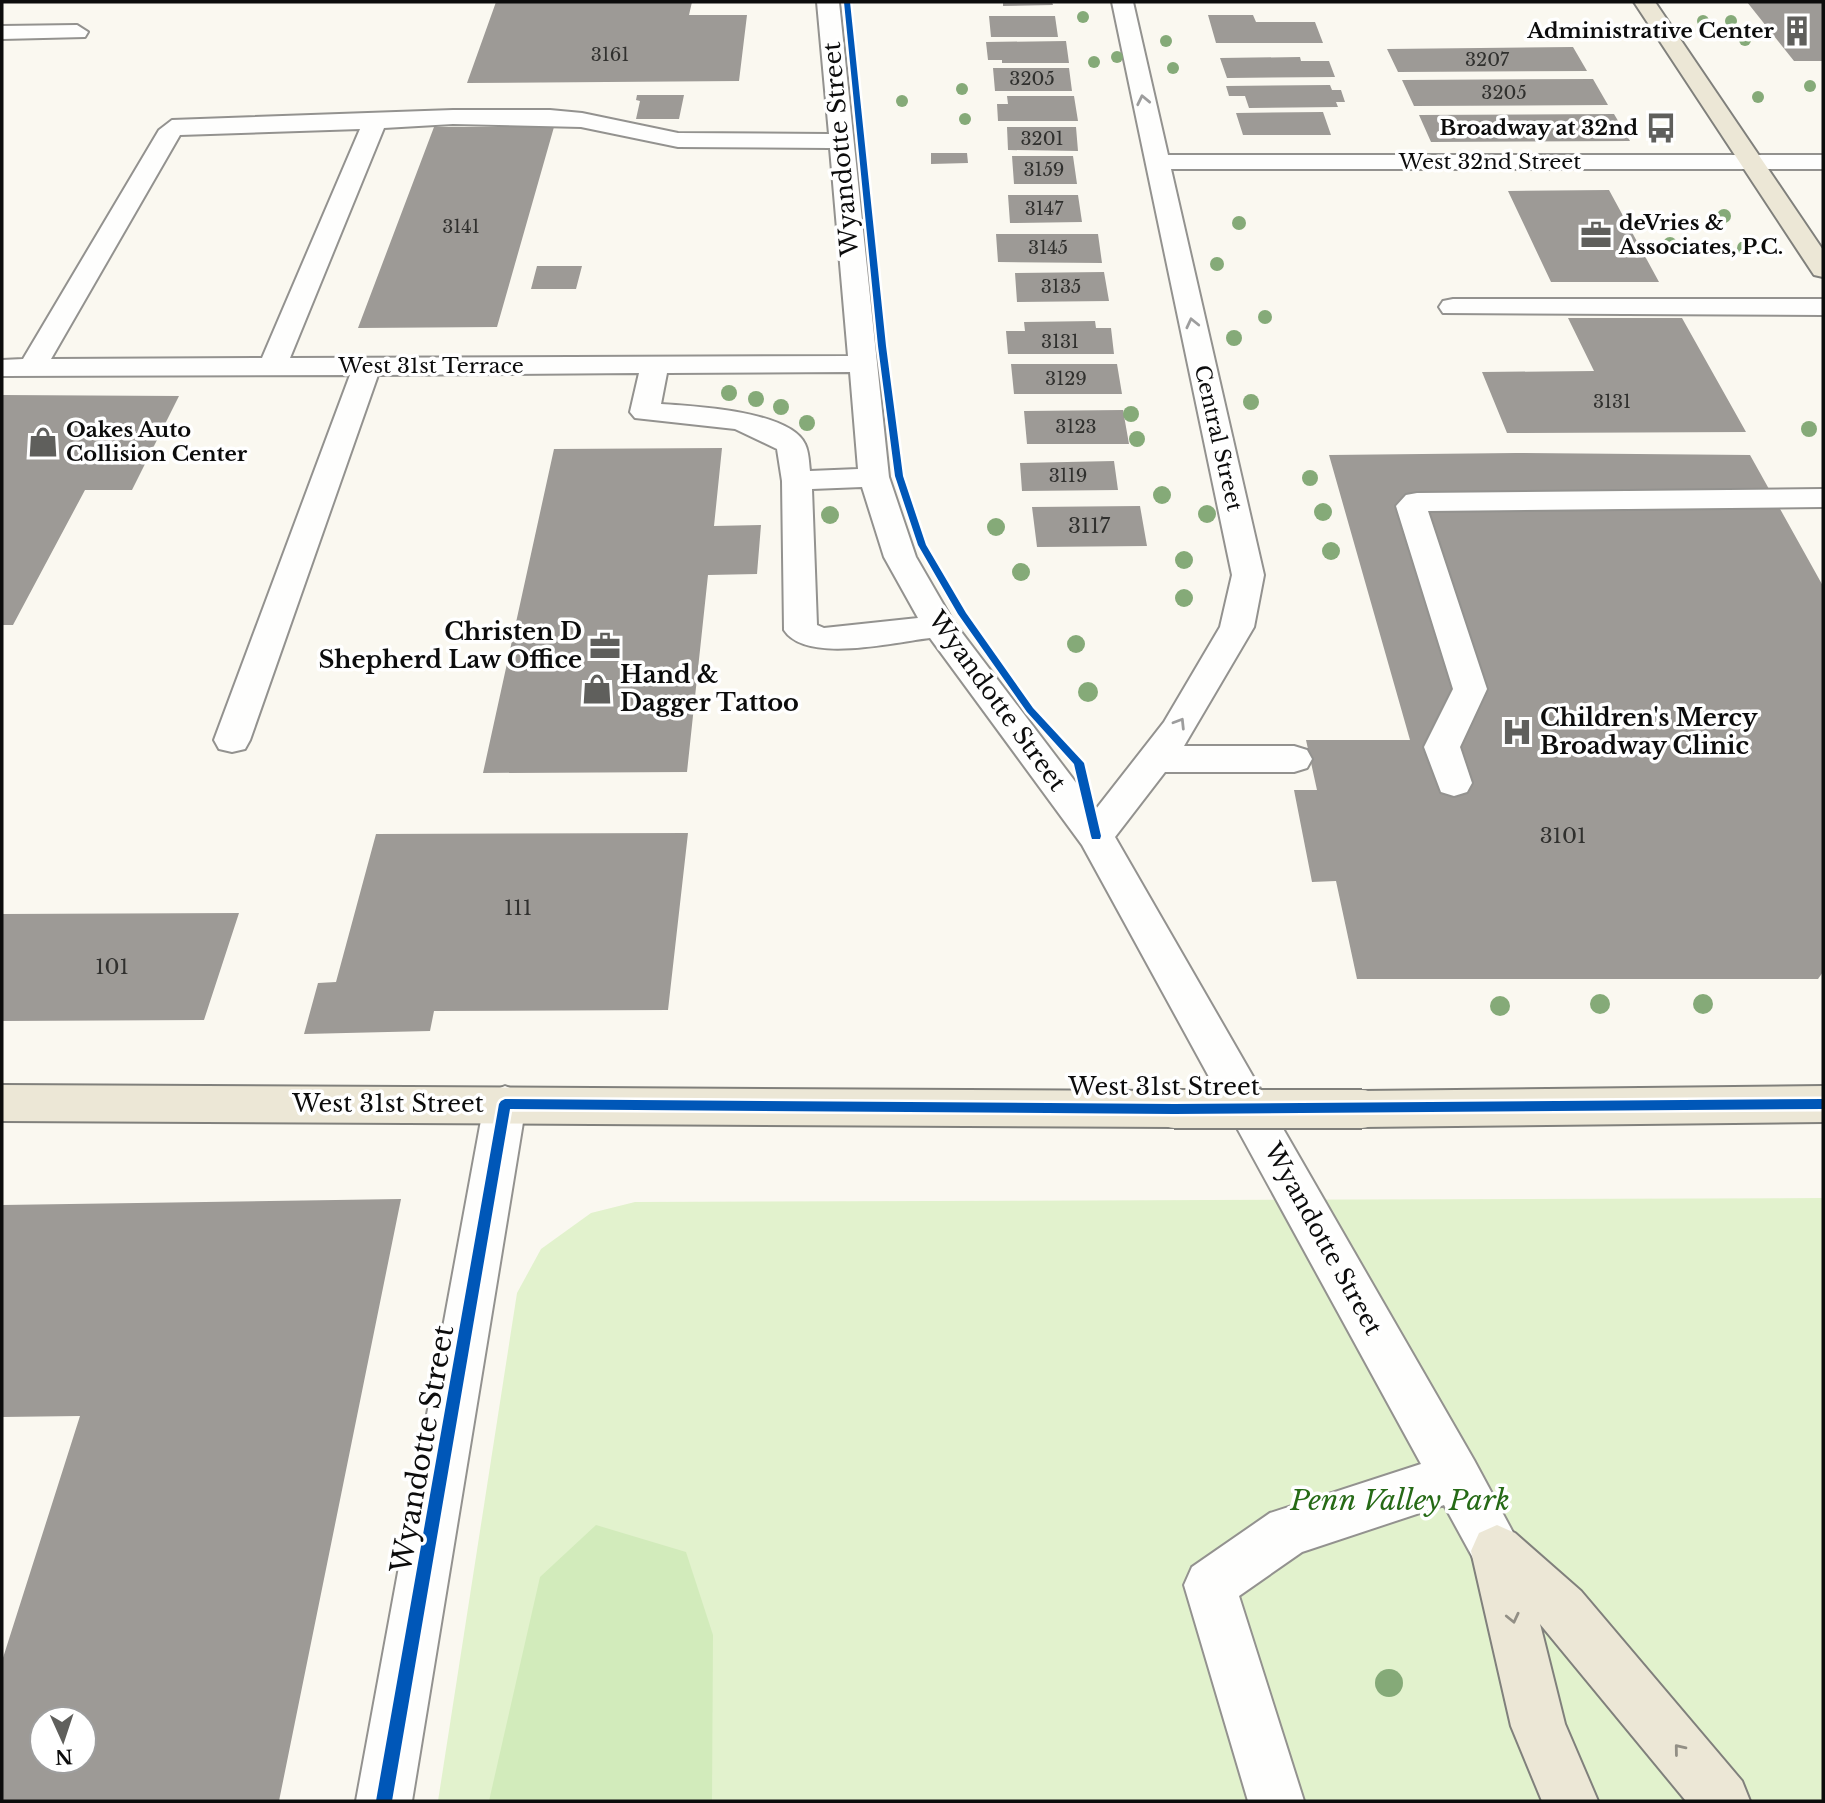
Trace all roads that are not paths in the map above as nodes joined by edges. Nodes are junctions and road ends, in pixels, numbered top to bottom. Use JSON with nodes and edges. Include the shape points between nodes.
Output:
{"nodes":[{"id":1,"x":828,"y":2,"type":"edge"},
{"id":2,"x":1122,"y":2,"type":"edge"},
{"id":3,"x":1644,"y":2,"type":"edge"},
{"id":4,"x":78,"y":32,"type":"dead end"},
{"id":5,"x":2,"y":33,"type":"edge"},
{"id":6,"x":374,"y":121,"type":"junction"},
{"id":7,"x":841,"y":141,"type":"junction"},
{"id":8,"x":1156,"y":162,"type":"junction"},
{"id":9,"x":1752,"y":162,"type":"junction"},
{"id":10,"x":1823,"y":162,"type":"edge"},
{"id":11,"x":1823,"y":269,"type":"edge"},
{"id":12,"x":1453,"y":307,"type":"dead end"},
{"id":13,"x":1823,"y":307,"type":"edge"},
{"id":14,"x":861,"y":364,"type":"junction"},
{"id":15,"x":654,"y":365,"type":"junction"},
{"id":16,"x":272,"y":367,"type":"junction"},
{"id":17,"x":367,"y":367,"type":"junction"},
{"id":18,"x":32,"y":368,"type":"junction"},
{"id":19,"x":2,"y":369,"type":"edge"},
{"id":20,"x":874,"y":477,"type":"junction"},
{"id":21,"x":797,"y":481,"type":"junction"},
{"id":22,"x":1823,"y":498,"type":"edge"},
{"id":23,"x":939,"y":626,"type":"junction"},
{"id":24,"x":232,"y":740,"type":"dead end"},
{"id":25,"x":1154,"y":759,"type":"junction"},
{"id":26,"x":1294,"y":760,"type":"dead end"},
{"id":27,"x":1454,"y":783,"type":"dead end"},
{"id":28,"x":1096,"y":836,"type":"junction"},
{"id":29,"x":2,"y":1103,"type":"edge"},
{"id":30,"x":505,"y":1104,"type":"junction"},
{"id":31,"x":1823,"y":1104,"type":"edge"},
{"id":32,"x":1456,"y":1476,"type":"junction"},
{"id":33,"x":1497,"y":1551,"type":"junction"},
{"id":34,"x":384,"y":1801,"type":"edge"},
{"id":35,"x":1276,"y":1801,"type":"edge"},
{"id":36,"x":1570,"y":1801,"type":"edge"},
{"id":37,"x":1722,"y":1801,"type":"edge"}],
"edges":[{"from":1,"to":7,"type":"street","name":"Wyandotte Street"},
{"from":8,"to":2,"type":"street","name":"Central Street","one_way":true},
{"from":3,"to":9,"type":"main road"},
{"from":4,"to":5,"type":"street"},
{"from":6,"to":7,"type":"street","via":[[550,117],[678,140]]},
{"from":6,"to":16,"type":"street"},
{"from":6,"to":18,"type":"street","via":[[194,124],[171,130]]},
{"from":7,"to":14,"type":"street","name":"Wyandotte Street"},
{"from":8,"to":9,"type":"street","name":"West 32nd Street"},
{"from":25,"to":8,"type":"street","name":"Central Street","one_way":true,"via":[[1177,730],[1237,627],[1248,575]]},
{"from":9,"to":10,"type":"street","name":"West 32nd Street"},
{"from":9,"to":11,"type":"main road"},
{"from":12,"to":13,"type":"street"},
{"from":14,"to":15,"type":"street","name":"West 31st Terrace"},
{"from":14,"to":20,"type":"street","name":"Wyandotte Street"},
{"from":15,"to":17,"type":"street","name":"West 31st Terrace"},
{"from":15,"to":21,"type":"street","via":[[645,412],[748,421],[772,429],[791,444]]},
{"from":16,"to":17,"type":"street","name":"West 31st Terrace"},
{"from":16,"to":18,"type":"street","name":"West 31st Terrace"},
{"from":17,"to":24,"type":"street"},
{"from":18,"to":19,"type":"street","name":"West 31st Terrace"},
{"from":20,"to":21,"type":"street"},
{"from":20,"to":23,"type":"street","name":"Wyandotte Street","via":[[900,557]]},
{"from":21,"to":23,"type":"street","via":[[802,630],[820,639]]},
{"from":22,"to":27,"type":"street","via":[[1417,502],[1411,506],[1470,688],[1442,747]]},
{"from":23,"to":28,"type":"street","name":"Wyandotte Street"},
{"from":25,"to":26,"type":"street"},
{"from":25,"to":28,"type":"street","name":"Central Street"},
{"from":28,"to":32,"type":"street","name":"Wyandotte Street"},
{"from":29,"to":30,"type":"main road","name":"West 31st Street"},
{"from":30,"to":31,"type":"main road","name":"West 31st Street","bridge":true,"via":[[1174,1109]]},
{"from":30,"to":34,"type":"street","name":"Wyandotte Street"},
{"from":32,"to":33,"type":"street","name":"Wyandotte Street"},
{"from":32,"to":35,"type":"street","via":[[1288,1531],[1210,1585]]},
{"from":33,"to":36,"type":"main road","one_way":true,"via":[[1538,1726]]},
{"from":37,"to":33,"type":"main road","one_way":true,"via":[[1563,1609]]}]}
